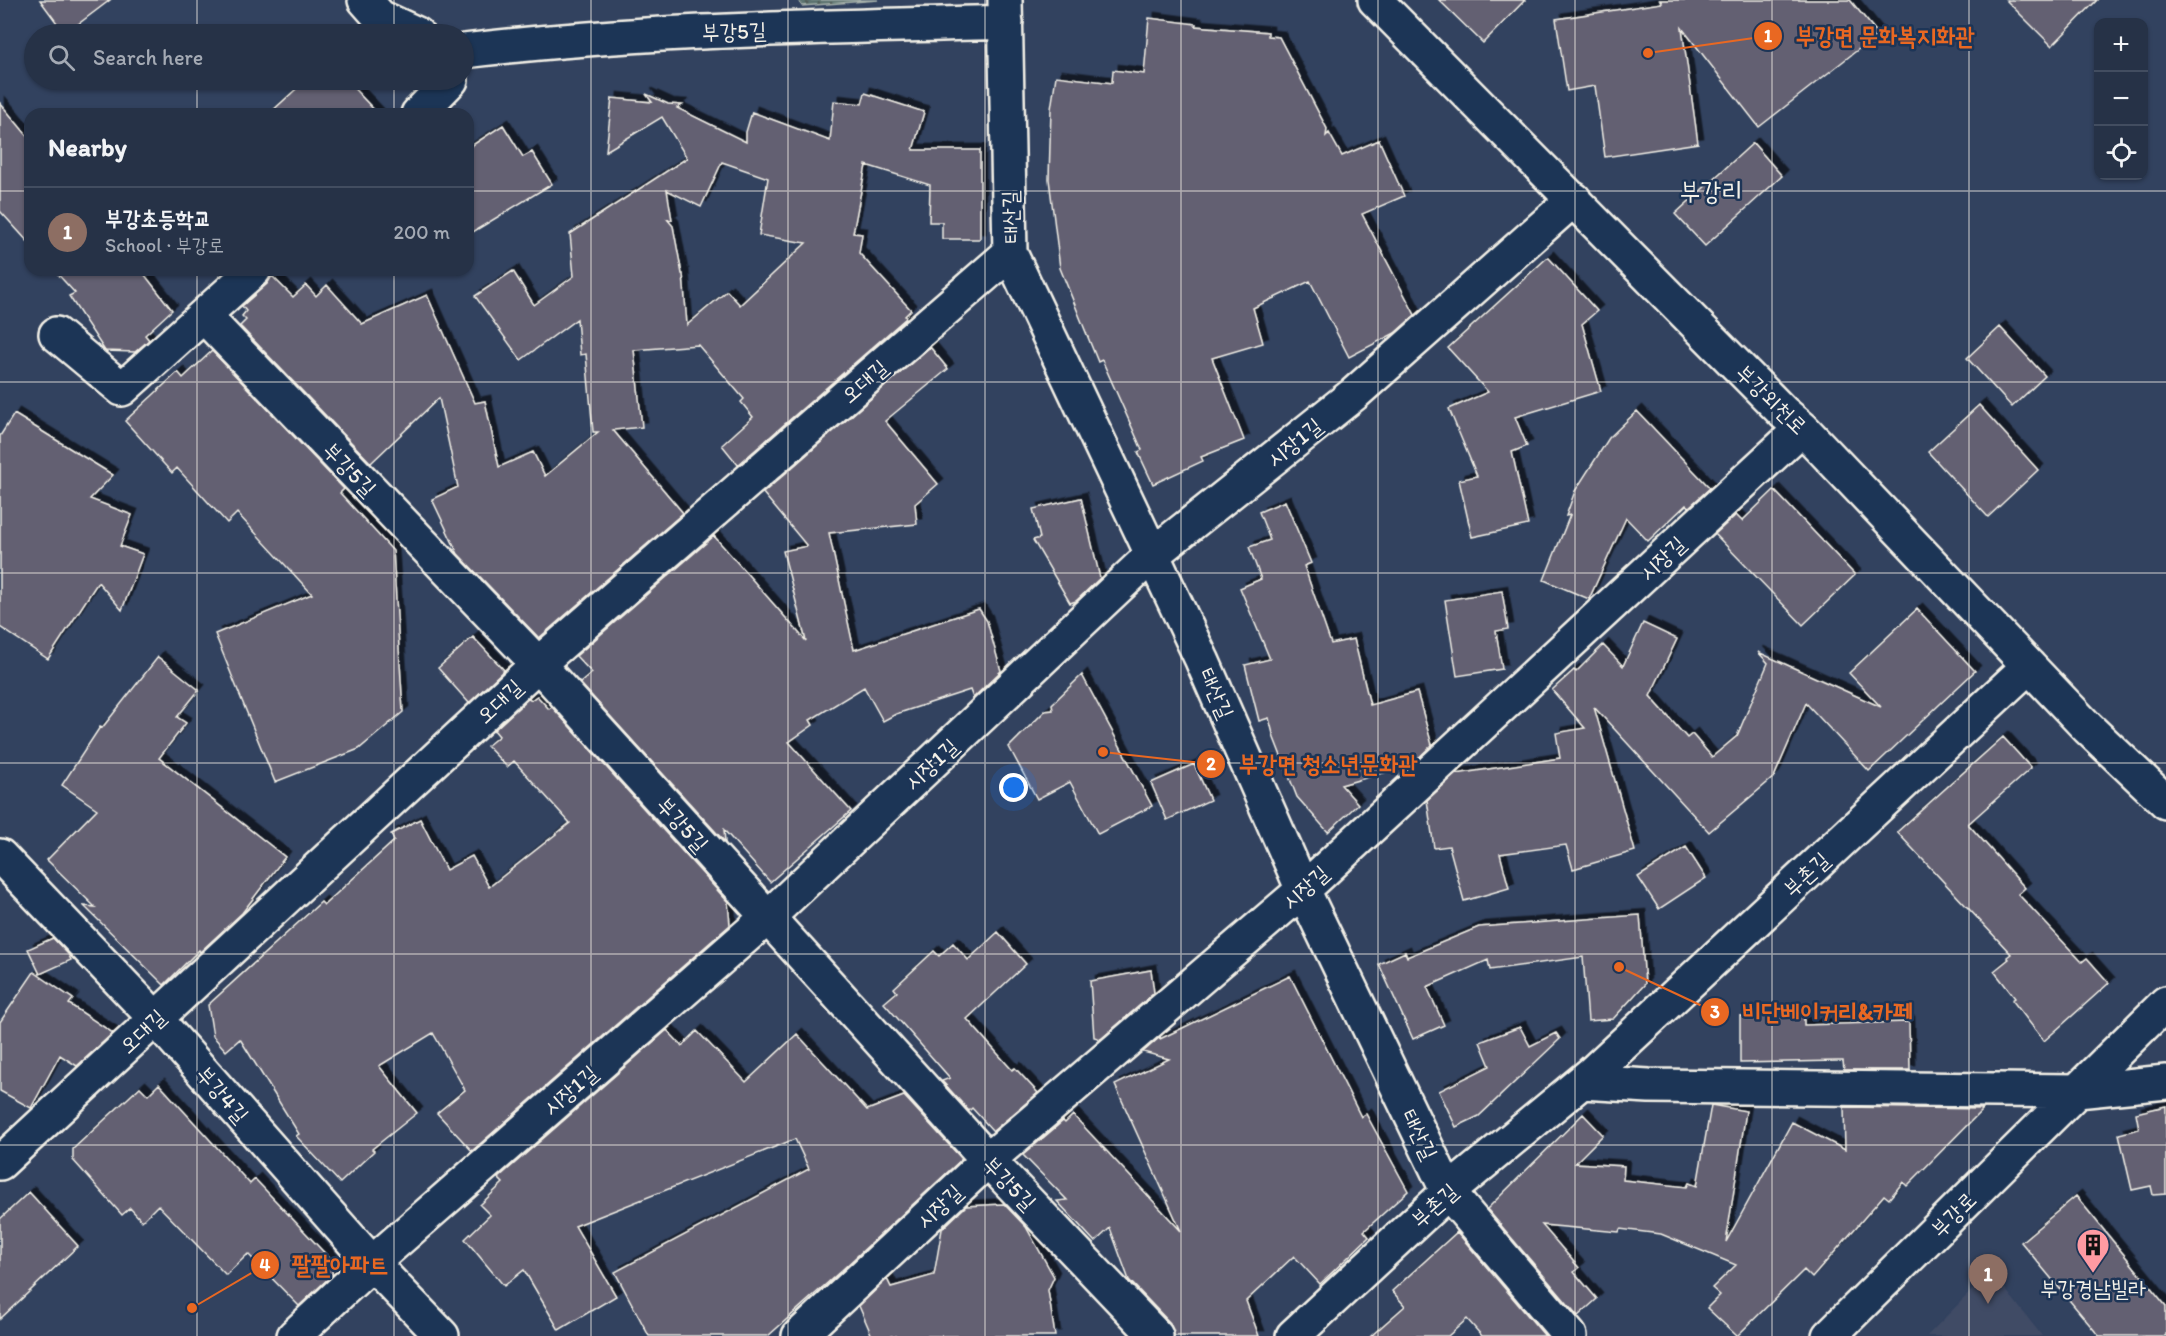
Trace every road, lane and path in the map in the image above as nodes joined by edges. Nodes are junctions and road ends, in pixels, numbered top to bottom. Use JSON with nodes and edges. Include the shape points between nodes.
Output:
{"nodes":[{"id":1,"x":365,"y":0,"type":"edge"},
{"id":2,"x":1388,"y":4,"type":"edge"},
{"id":3,"x":1006,"y":11,"type":"edge"},
{"id":4,"x":395,"y":24,"type":"edge"},
{"id":5,"x":474,"y":50,"type":"edge"},
{"id":6,"x":441,"y":90,"type":"edge"},
{"id":7,"x":424,"y":108,"type":"edge"},
{"id":8,"x":1574,"y":199,"type":"junction"},
{"id":9,"x":1010,"y":253,"type":"junction"},
{"id":10,"x":247,"y":276,"type":"edge"},
{"id":11,"x":204,"y":316,"type":"junction"},
{"id":12,"x":56,"y":334,"type":"dead end"},
{"id":13,"x":1802,"y":428,"type":"junction"},
{"id":14,"x":1152,"y":555,"type":"junction"},
{"id":15,"x":538,"y":664,"type":"junction"},
{"id":16,"x":2029,"y":666,"type":"junction"},
{"id":17,"x":2166,"y":802,"type":"edge"},
{"id":18,"x":0,"y":856,"type":"edge"},
{"id":19,"x":1303,"y":890,"type":"junction"},
{"id":20,"x":768,"y":917,"type":"junction"},
{"id":21,"x":2166,"y":1003,"type":"edge"},
{"id":22,"x":156,"y":1019,"type":"junction"},
{"id":23,"x":1582,"y":1082,"type":"junction"},
{"id":24,"x":2166,"y":1082,"type":"edge"},
{"id":25,"x":2077,"y":1091,"type":"junction"},
{"id":26,"x":988,"y":1160,"type":"junction"},
{"id":27,"x":0,"y":1163,"type":"edge"},
{"id":28,"x":1448,"y":1192,"type":"junction"},
{"id":29,"x":372,"y":1263,"type":"junction"},
{"id":30,"x":294,"y":1336,"type":"edge"},
{"id":31,"x":442,"y":1336,"type":"edge"},
{"id":32,"x":799,"y":1336,"type":"edge"},
{"id":33,"x":1156,"y":1336,"type":"edge"},
{"id":34,"x":1293,"y":1336,"type":"edge"},
{"id":35,"x":1570,"y":1336,"type":"edge"},
{"id":36,"x":1829,"y":1336,"type":"edge"}],
"edges":[{"from":1,"to":4,"type":"street","via":[[380,17]]},
{"from":2,"to":8,"type":"street","name":"부강외천로"},
{"from":3,"to":5,"type":"street","name":"부강5길"},
{"from":3,"to":9,"type":"street","name":"태산길"},
{"from":6,"to":7,"type":"street"},
{"from":8,"to":13,"type":"street","name":"부강외천로"},
{"from":8,"to":14,"type":"street","name":"시장1길","via":[[1354,394]]},
{"from":9,"to":14,"type":"street","name":"태산길"},
{"from":9,"to":15,"type":"street","name":"오대길"},
{"from":10,"to":11,"type":"street"},
{"from":11,"to":12,"type":"street","via":[[122,389]]},
{"from":11,"to":15,"type":"street","name":"부강5길"},
{"from":13,"to":16,"type":"street","name":"부강외천로"},
{"from":13,"to":19,"type":"street","name":"시장길"},
{"from":14,"to":19,"type":"street","name":"태산길"},
{"from":14,"to":20,"type":"street","name":"시장1길"},
{"from":15,"to":20,"type":"street","name":"부강5길"},
{"from":15,"to":22,"type":"street","name":"오대길"},
{"from":16,"to":17,"type":"street","name":"부강외천로"},
{"from":16,"to":23,"type":"street","name":"부촌길"},
{"from":18,"to":22,"type":"street","name":"부강4길"},
{"from":19,"to":26,"type":"street","name":"시장길"},
{"from":19,"to":28,"type":"street","name":"태산길"},
{"from":20,"to":26,"type":"street","name":"부강5길"},
{"from":20,"to":29,"type":"street","name":"시장1길"},
{"from":21,"to":25,"type":"street","name":"부강로"},
{"from":22,"to":27,"type":"street","name":"오대길"},
{"from":22,"to":29,"type":"street","name":"부강4길"},
{"from":23,"to":25,"type":"street"},
{"from":23,"to":28,"type":"street","name":"부촌길"},
{"from":24,"to":25,"type":"street"},
{"from":25,"to":36,"type":"street","name":"부강로"},
{"from":26,"to":32,"type":"street","name":"시장길"},
{"from":26,"to":33,"type":"street","name":"부강5길"},
{"from":28,"to":34,"type":"street","name":"부촌길"},
{"from":28,"to":35,"type":"street","name":"태산길"},
{"from":29,"to":30,"type":"street","name":"시장1길"},
{"from":29,"to":31,"type":"street","name":"부강4길"}]}
